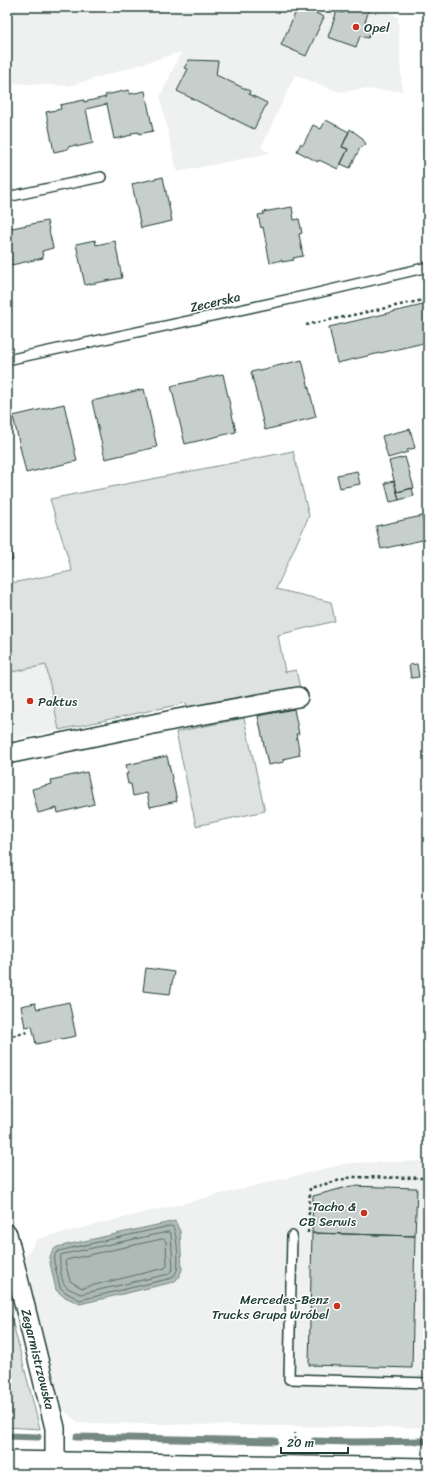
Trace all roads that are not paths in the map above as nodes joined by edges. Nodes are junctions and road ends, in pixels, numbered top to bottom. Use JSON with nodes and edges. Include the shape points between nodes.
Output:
{"nodes":[{"id":1,"x":101,"y":177,"type":"dead end"},
{"id":2,"x":7,"y":197,"type":"edge"},
{"id":3,"x":428,"y":267,"type":"edge"},
{"id":4,"x":7,"y":360,"type":"edge"},
{"id":5,"x":298,"y":697,"type":"dead end"},
{"id":6,"x":7,"y":754,"type":"edge"},
{"id":7,"x":7,"y":1234,"type":"edge"},
{"id":8,"x":292,"y":1236,"type":"road end"},
{"id":9,"x":428,"y":1383,"type":"edge"},
{"id":10,"x":7,"y":1461,"type":"edge"},
{"id":11,"x":55,"y":1462,"type":"junction"},
{"id":12,"x":428,"y":1468,"type":"edge"}],
"edges":[{"from":1,"to":2,"type":"lane"},
{"from":3,"to":4,"type":"lane","name":"Zecerska"},
{"from":5,"to":6,"type":"street"},
{"from":7,"to":11,"type":"street","name":"Zegarmistrzowska","via":[[55,1428]]},
{"from":8,"to":9,"type":"lane","via":[[288,1379]]},
{"from":10,"to":11,"type":"street"},
{"from":11,"to":12,"type":"street"}]}
